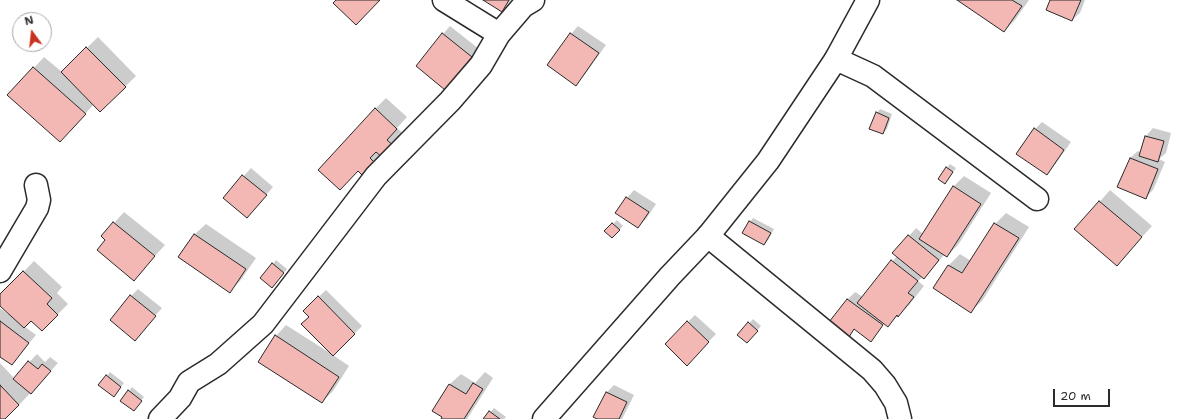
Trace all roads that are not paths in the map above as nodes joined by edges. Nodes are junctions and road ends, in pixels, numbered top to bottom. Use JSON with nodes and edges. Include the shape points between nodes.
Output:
{"nodes":[{"id":1,"x":444,"y":0,"type":"edge"},
{"id":2,"x":533,"y":0,"type":"edge"},
{"id":3,"x":868,"y":0,"type":"edge"},
{"id":4,"x":498,"y":34,"type":"junction"},
{"id":5,"x":836,"y":59,"type":"junction"},
{"id":6,"x":36,"y":186,"type":"dead end"},
{"id":7,"x":1037,"y":199,"type":"dead end"},
{"id":8,"x":708,"y":236,"type":"junction"},
{"id":9,"x":0,"y":271,"type":"edge"},
{"id":10,"x":160,"y":419,"type":"edge"},
{"id":11,"x":544,"y":419,"type":"edge"},
{"id":12,"x":900,"y":419,"type":"edge"}],
"edges":[{"from":1,"to":4,"type":"street"},
{"from":2,"to":4,"type":"street","via":[[523,6]]},
{"from":3,"to":5,"type":"street"},
{"from":4,"to":10,"type":"street","via":[[481,65],[450,101],[376,176],[263,324],[218,364],[189,382],[180,398]]},
{"from":5,"to":7,"type":"street","via":[[873,76]]},
{"from":5,"to":8,"type":"street","via":[[768,161]]},
{"from":6,"to":9,"type":"street","via":[[39,200],[37,208]]},
{"from":8,"to":11,"type":"street"},
{"from":8,"to":12,"type":"street","via":[[872,370],[896,403]]}]}
